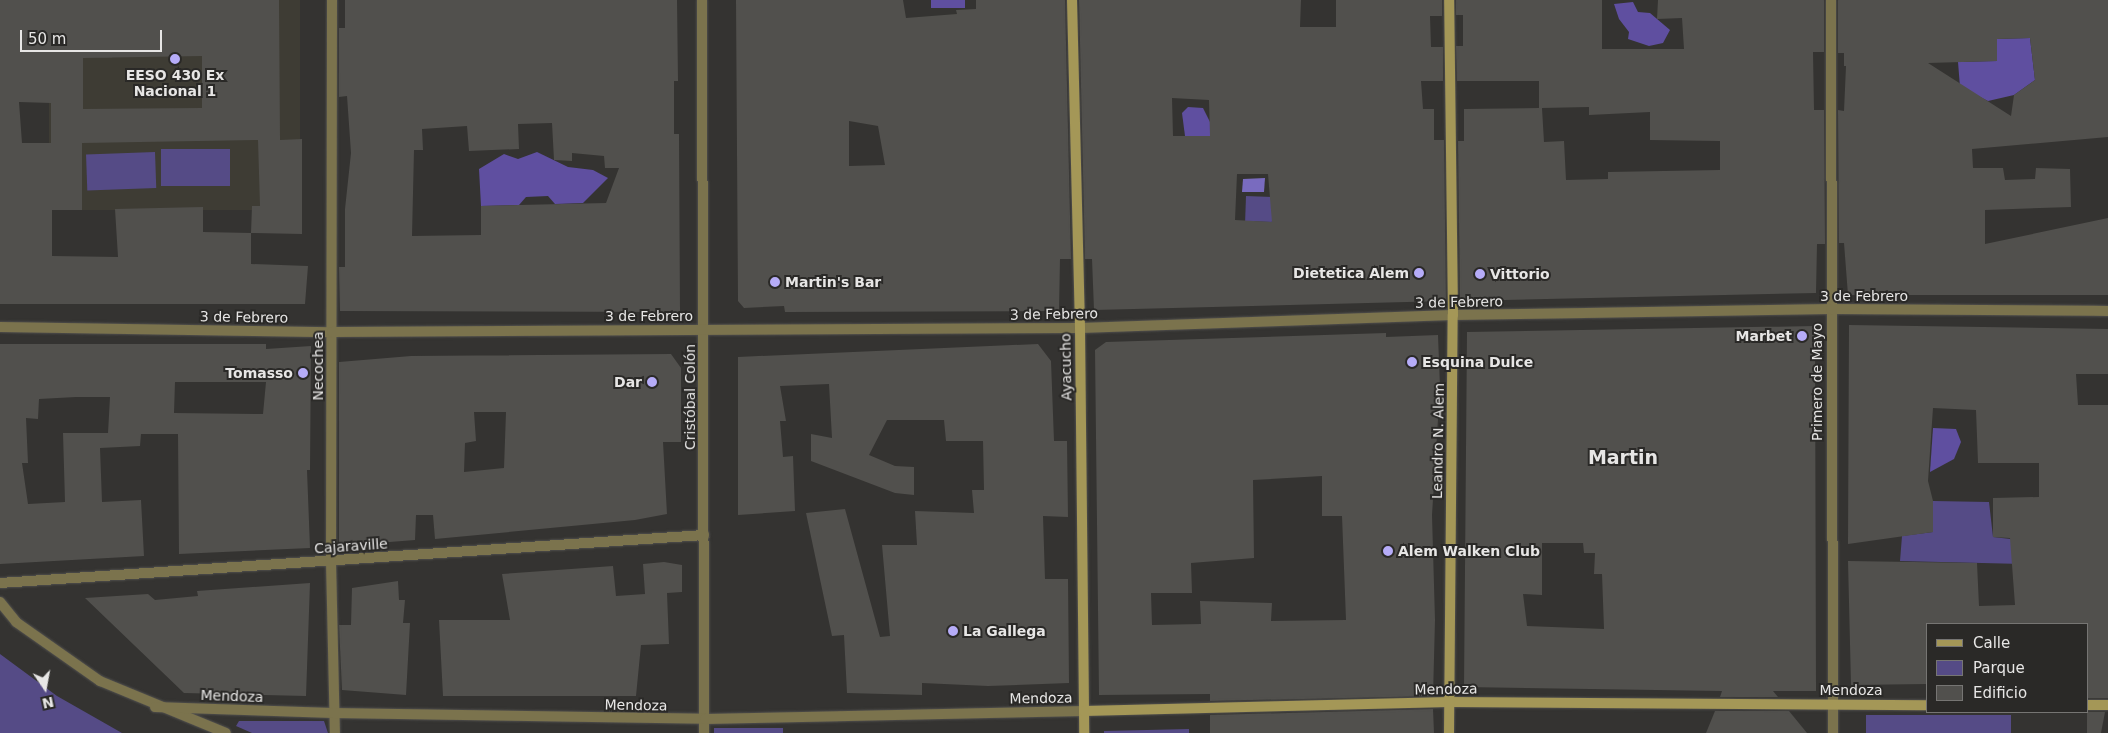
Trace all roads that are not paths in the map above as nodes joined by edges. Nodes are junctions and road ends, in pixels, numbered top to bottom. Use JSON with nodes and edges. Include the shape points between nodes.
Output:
{"nodes":[{"id":1,"x":332,"y":0,"type":"edge"},
{"id":2,"x":702,"y":0,"type":"edge"},
{"id":3,"x":1072,"y":0,"type":"edge"},
{"id":4,"x":1450,"y":0,"type":"edge"},
{"id":5,"x":1831,"y":0,"type":"edge"},
{"id":6,"x":1831,"y":310,"type":"junction"},
{"id":7,"x":2108,"y":311,"type":"edge"},
{"id":8,"x":1452,"y":315,"type":"junction"},
{"id":9,"x":0,"y":327,"type":"edge"},
{"id":10,"x":1080,"y":328,"type":"junction"},
{"id":11,"x":703,"y":330,"type":"junction"},
{"id":12,"x":332,"y":332,"type":"junction"},
{"id":13,"x":704,"y":535,"type":"junction"},
{"id":14,"x":331,"y":561,"type":"junction"},
{"id":15,"x":0,"y":582,"type":"edge"},
{"id":16,"x":0,"y":602,"type":"edge"},
{"id":17,"x":1449,"y":702,"type":"junction"},
{"id":18,"x":1832,"y":704,"type":"junction"},
{"id":19,"x":1926,"y":704,"type":"edge"},
{"id":20,"x":2088,"y":705,"type":"edge"},
{"id":21,"x":2108,"y":705,"type":"edge"},
{"id":22,"x":155,"y":706,"type":"junction"},
{"id":23,"x":1084,"y":711,"type":"junction"},
{"id":24,"x":333,"y":713,"type":"junction"},
{"id":25,"x":705,"y":719,"type":"junction"},
{"id":26,"x":226,"y":733,"type":"edge"},
{"id":27,"x":335,"y":733,"type":"edge"},
{"id":28,"x":704,"y":733,"type":"edge"},
{"id":29,"x":1084,"y":733,"type":"edge"},
{"id":30,"x":1449,"y":733,"type":"edge"},
{"id":31,"x":1833,"y":733,"type":"edge"}],
"edges":[{"from":1,"to":12,"type":"street","name":"Necochea"},
{"from":2,"to":11,"type":"street","name":"Cristóbal Colón"},
{"from":3,"to":10,"type":"main road","name":"Ayacucho"},
{"from":4,"to":8,"type":"main road","name":"Leandro N. Alem"},
{"from":5,"to":6,"type":"street","name":"Primero de Mayo"},
{"from":6,"to":7,"type":"street","name":"3 de Febrero"},
{"from":6,"to":8,"type":"street","name":"3 de Febrero"},
{"from":6,"to":18,"type":"street","name":"Primero de Mayo"},
{"from":8,"to":10,"type":"street","name":"3 de Febrero"},
{"from":8,"to":17,"type":"main road","name":"Leandro N. Alem"},
{"from":9,"to":12,"type":"street","name":"3 de Febrero"},
{"from":10,"to":11,"type":"street","name":"3 de Febrero"},
{"from":10,"to":23,"type":"main road","name":"Ayacucho"},
{"from":11,"to":12,"type":"street","name":"3 de Febrero"},
{"from":11,"to":13,"type":"street","name":"Cristóbal Colón"},
{"from":12,"to":14,"type":"street","name":"Necochea"},
{"from":13,"to":14,"type":"street","name":"Cajaraville"},
{"from":13,"to":25,"type":"street","name":"Cristóbal Colón"},
{"from":14,"to":15,"type":"street","name":"Cajaraville"},
{"from":14,"to":24,"type":"street","name":"Necochea"},
{"from":16,"to":22,"type":"street","via":[[16,622],[100,682]]},
{"from":17,"to":18,"type":"main road","name":"Mendoza"},
{"from":17,"to":23,"type":"main road","name":"Mendoza"},
{"from":17,"to":30,"type":"main road","name":"Leandro N. Alem"},
{"from":18,"to":19,"type":"main road","name":"Mendoza"},
{"from":18,"to":31,"type":"street","name":"Primero de Mayo"},
{"from":20,"to":21,"type":"main road"},
{"from":22,"to":24,"type":"street","name":"Mendoza"},
{"from":22,"to":26,"type":"street"},
{"from":23,"to":25,"type":"street","name":"Mendoza"},
{"from":23,"to":29,"type":"main road","name":"Ayacucho"},
{"from":24,"to":25,"type":"street","name":"Mendoza"},
{"from":24,"to":27,"type":"street","name":"Necochea"},
{"from":25,"to":28,"type":"street","name":"Cristóbal Colón"}]}
